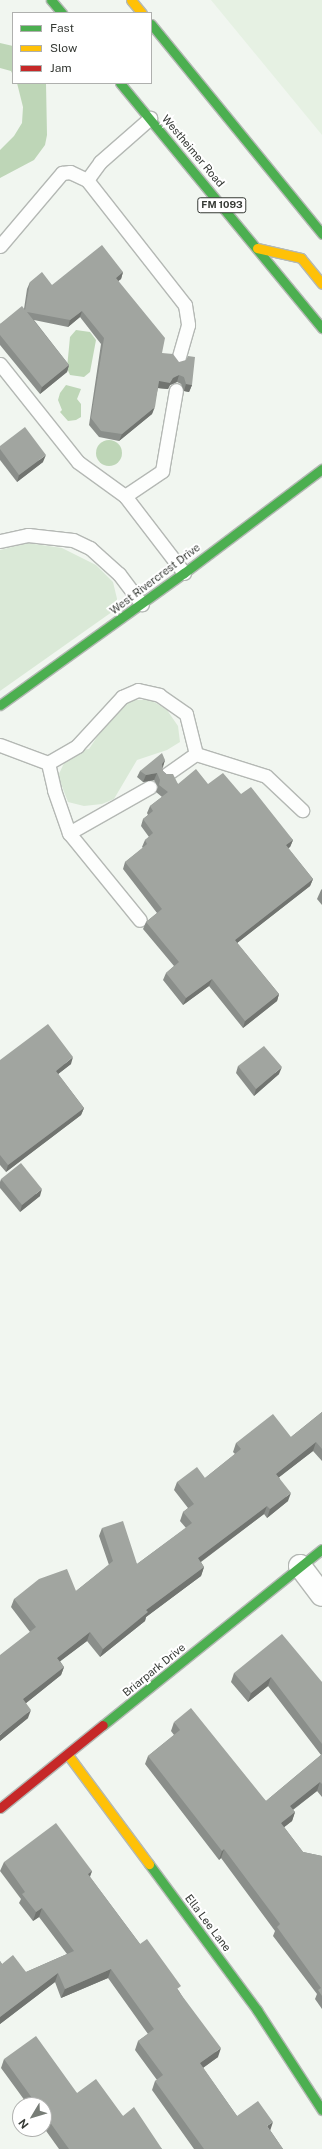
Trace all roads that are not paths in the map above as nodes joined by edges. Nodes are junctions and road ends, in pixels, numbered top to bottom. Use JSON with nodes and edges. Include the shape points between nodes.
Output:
{"nodes":[{"id":1,"x":51,"y":0,"type":"edge"},
{"id":2,"x":131,"y":0,"type":"edge"},
{"id":3,"x":61,"y":12,"type":"edge"},
{"id":4,"x":141,"y":12,"type":"edge"},
{"id":5,"x":152,"y":25,"type":"edge"},
{"id":6,"x":121,"y":84,"type":"edge"},
{"id":7,"x":150,"y":118,"type":"junction"},
{"id":8,"x":87,"y":180,"type":"junction"},
{"id":9,"x":322,"y":234,"type":"edge"},
{"id":10,"x":0,"y":246,"type":"edge"},
{"id":11,"x":257,"y":248,"type":"junction"},
{"id":12,"x":322,"y":284,"type":"edge"},
{"id":13,"x":322,"y":328,"type":"edge"},
{"id":14,"x":178,"y":361,"type":"edge"},
{"id":15,"x":0,"y":364,"type":"edge"},
{"id":16,"x":176,"y":390,"type":"dead end"},
{"id":17,"x":322,"y":469,"type":"edge"},
{"id":18,"x":125,"y":496,"type":"junction"},
{"id":19,"x":0,"y":541,"type":"edge"},
{"id":20,"x":184,"y":573,"type":"junction"},
{"id":21,"x":142,"y":604,"type":"junction"},
{"id":22,"x":0,"y":705,"type":"edge"},
{"id":23,"x":0,"y":745,"type":"edge"},
{"id":24,"x":196,"y":754,"type":"junction"},
{"id":25,"x":48,"y":763,"type":"junction"},
{"id":26,"x":167,"y":774,"type":"edge"},
{"id":27,"x":150,"y":787,"type":"dead end"},
{"id":28,"x":302,"y":810,"type":"dead end"},
{"id":29,"x":69,"y":833,"type":"junction"},
{"id":30,"x":140,"y":920,"type":"dead end"},
{"id":31,"x":322,"y":1549,"type":"edge"},
{"id":32,"x":300,"y":1566,"type":"junction"},
{"id":33,"x":322,"y":1595,"type":"edge"},
{"id":34,"x":68,"y":1755,"type":"junction"},
{"id":35,"x":0,"y":1808,"type":"edge"},
{"id":36,"x":322,"y":2110,"type":"edge"}],
"edges":[{"from":1,"to":3,"type":"street"},
{"from":2,"to":4,"type":"street"},
{"from":5,"to":9,"type":"street"},
{"from":6,"to":7,"type":"street","name":"Westheimer Road","number":"FM 1093"},
{"from":7,"to":8,"type":"lane","via":[[100,162]]},
{"from":7,"to":11,"type":"street","name":"Westheimer Road","number":"FM 1093"},
{"from":8,"to":10,"type":"lane","via":[[70,172],[62,173]]},
{"from":8,"to":14,"type":"lane","via":[[185,305],[188,325]]},
{"from":11,"to":12,"type":"street","via":[[301,258]]},
{"from":11,"to":13,"type":"street","name":"Westheimer Road","number":"FM 1093"},
{"from":15,"to":18,"type":"lane","via":[[78,462]]},
{"from":16,"to":18,"type":"lane","via":[[162,471]]},
{"from":17,"to":20,"type":"street","name":"West Rivercrest Drive"},
{"from":18,"to":20,"type":"lane"},
{"from":19,"to":21,"type":"lane","via":[[28,535],[73,540],[90,548],[119,574]]},
{"from":20,"to":21,"type":"street","name":"West Rivercrest Drive"},
{"from":21,"to":22,"type":"street","name":"West Rivercrest Drive"},
{"from":23,"to":25,"type":"lane"},
{"from":24,"to":25,"type":"lane","via":[[186,714],[159,695],[138,690],[122,697],[77,746]]},
{"from":24,"to":26,"type":"lane"},
{"from":24,"to":28,"type":"lane","via":[[266,776]]},
{"from":25,"to":29,"type":"lane","via":[[54,790]]},
{"from":27,"to":29,"type":"lane"},
{"from":29,"to":30,"type":"lane"},
{"from":31,"to":32,"type":"street","name":"Briarpark Drive"},
{"from":32,"to":33,"type":"street"},
{"from":32,"to":34,"type":"street","name":"Briarpark Drive"},
{"from":34,"to":35,"type":"street","name":"Briarpark Drive"},
{"from":34,"to":36,"type":"street","name":"Ella Lee Lane","via":[[257,2010]]}]}
